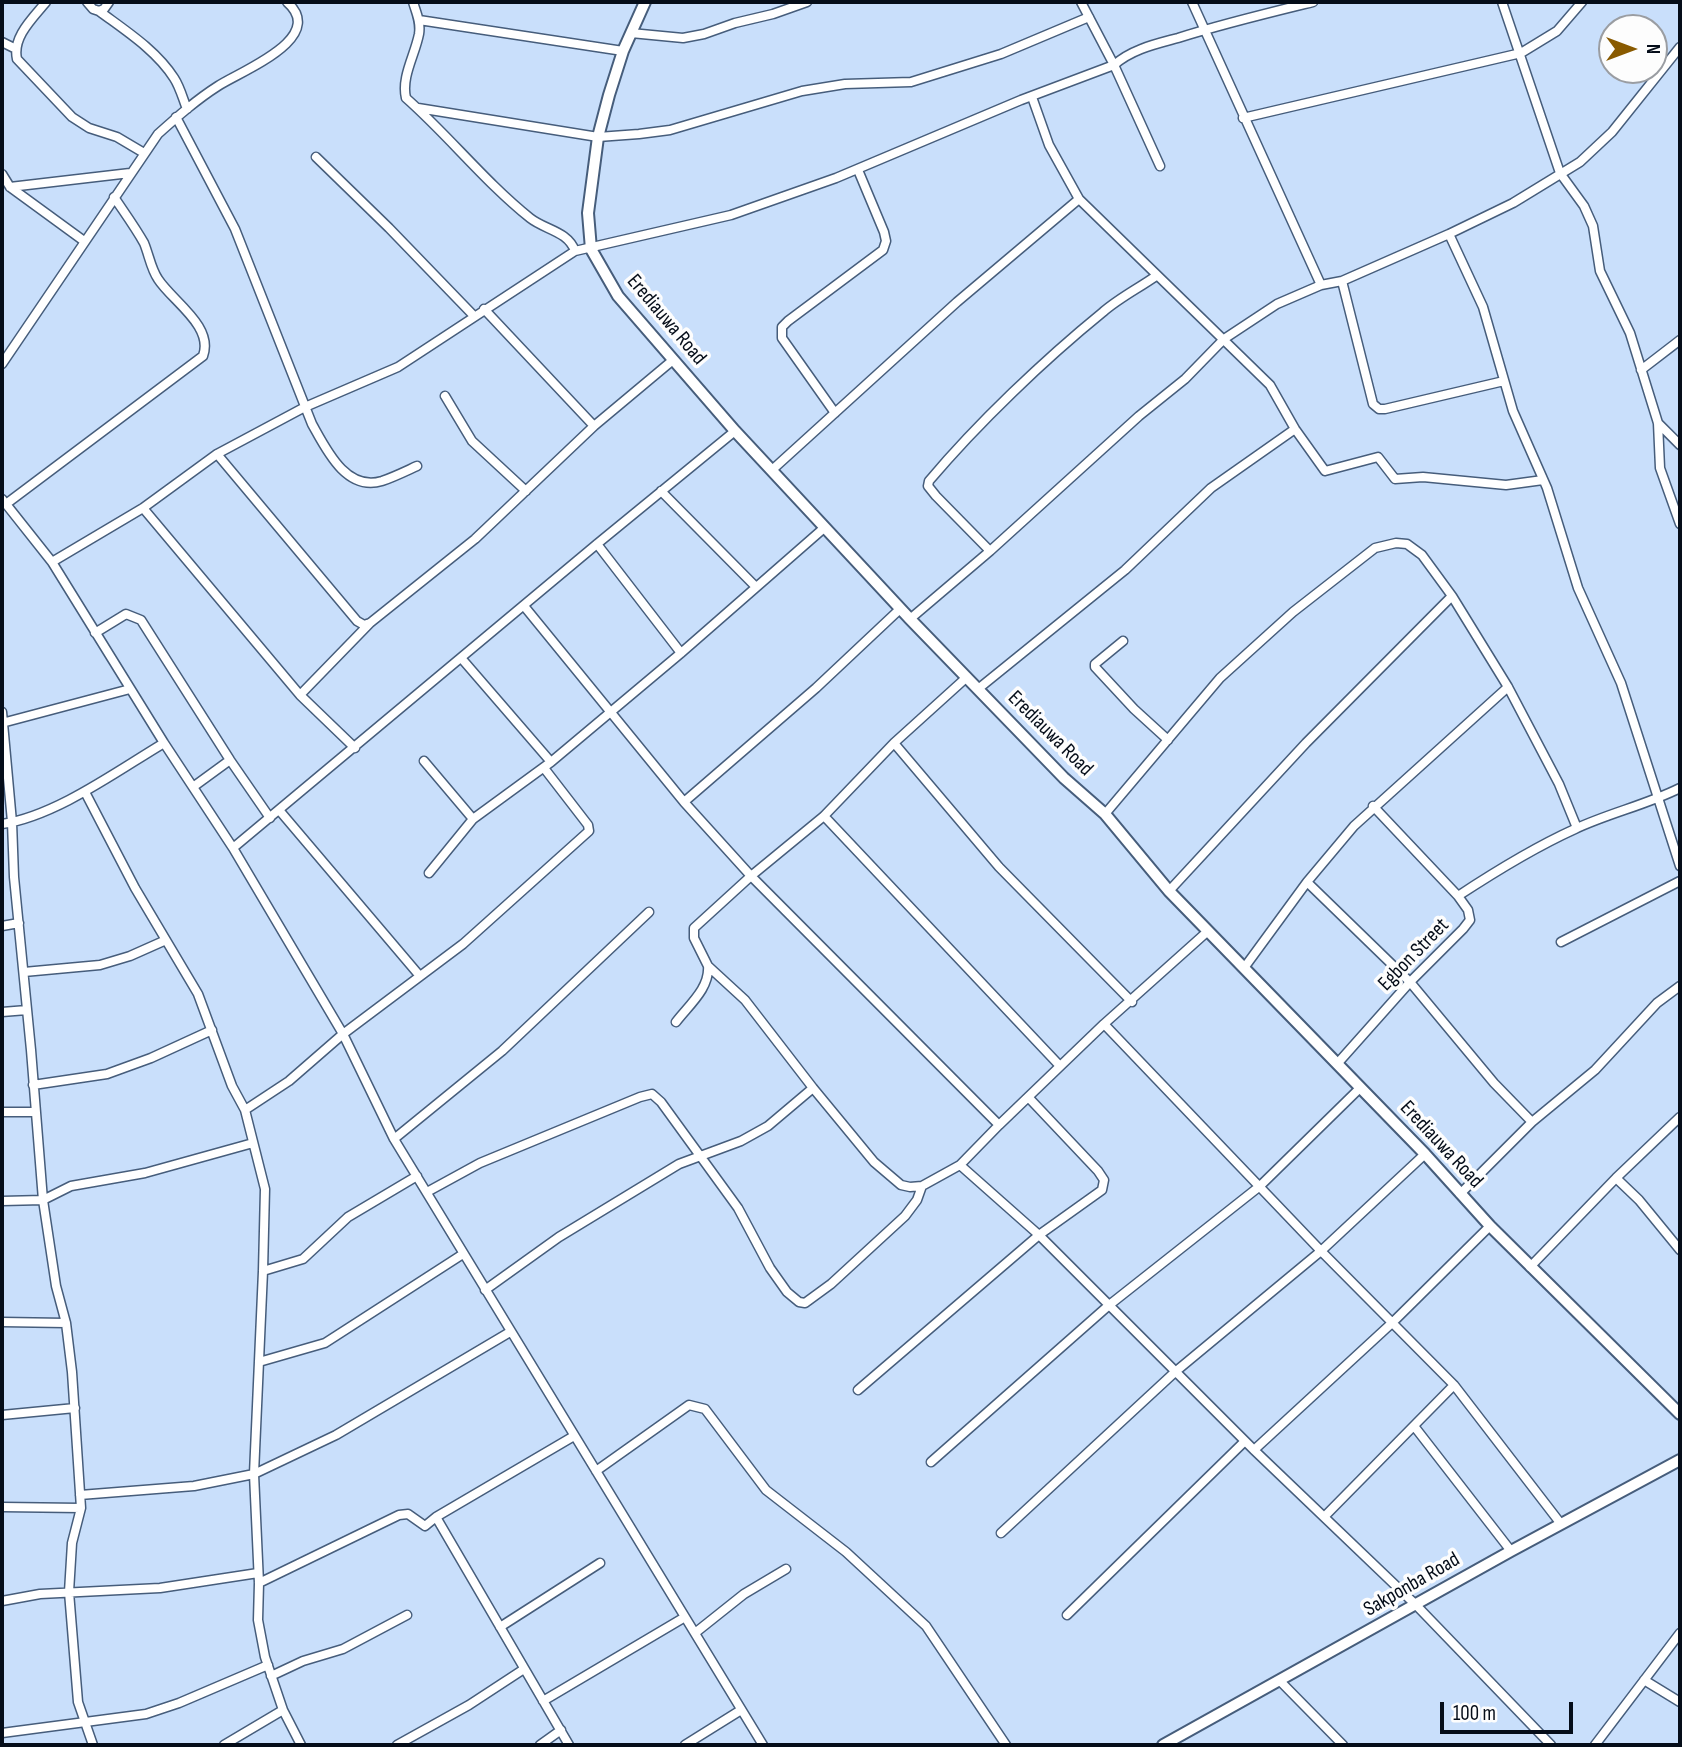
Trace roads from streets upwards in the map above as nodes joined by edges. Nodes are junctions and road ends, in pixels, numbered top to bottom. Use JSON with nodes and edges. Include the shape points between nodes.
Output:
{"nodes":[{"id":1,"x":46,"y":2,"type":"edge"},
{"id":2,"x":87,"y":2,"type":"edge"},
{"id":3,"x":109,"y":2,"type":"edge"},
{"id":4,"x":287,"y":2,"type":"edge"},
{"id":5,"x":412,"y":2,"type":"edge"},
{"id":6,"x":645,"y":2,"type":"edge"},
{"id":7,"x":805,"y":2,"type":"edge"},
{"id":8,"x":1081,"y":2,"type":"edge"},
{"id":9,"x":1192,"y":2,"type":"edge"},
{"id":10,"x":1313,"y":2,"type":"edge"},
{"id":11,"x":1502,"y":2,"type":"edge"},
{"id":12,"x":1582,"y":2,"type":"edge"},
{"id":13,"x":99,"y":11,"type":"junction"},
{"id":14,"x":1088,"y":17,"type":"junction"},
{"id":15,"x":419,"y":20,"type":"junction"},
{"id":16,"x":1204,"y":30,"type":"junction"},
{"id":17,"x":631,"y":33,"type":"junction"},
{"id":18,"x":2,"y":42,"type":"edge"},
{"id":19,"x":1680,"y":47,"type":"edge"},
{"id":20,"x":15,"y":48,"type":"junction"},
{"id":21,"x":623,"y":51,"type":"junction"},
{"id":22,"x":1521,"y":53,"type":"junction"},
{"id":23,"x":1114,"y":65,"type":"junction"},
{"id":24,"x":1032,"y":97,"type":"junction"},
{"id":25,"x":418,"y":108,"type":"junction"},
{"id":26,"x":187,"y":109,"type":"junction"},
{"id":27,"x":176,"y":117,"type":"junction"},
{"id":28,"x":1243,"y":118,"type":"junction"},
{"id":29,"x":598,"y":137,"type":"junction"},
{"id":30,"x":144,"y":153,"type":"junction"},
{"id":31,"x":316,"y":157,"type":"dead end"},
{"id":32,"x":1160,"y":166,"type":"dead end"},
{"id":33,"x":858,"y":170,"type":"junction"},
{"id":34,"x":130,"y":173,"type":"junction"},
{"id":35,"x":1560,"y":173,"type":"junction"},
{"id":36,"x":2,"y":174,"type":"edge"},
{"id":37,"x":10,"y":187,"type":"junction"},
{"id":38,"x":114,"y":197,"type":"junction"},
{"id":39,"x":1079,"y":199,"type":"junction"},
{"id":40,"x":1449,"y":234,"type":"junction"},
{"id":41,"x":84,"y":241,"type":"junction"},
{"id":42,"x":591,"y":249,"type":"junction"},
{"id":43,"x":575,"y":251,"type":"junction"},
{"id":44,"x":1156,"y":276,"type":"junction"},
{"id":45,"x":1342,"y":281,"type":"junction"},
{"id":46,"x":1321,"y":285,"type":"junction"},
{"id":47,"x":484,"y":309,"type":"junction"},
{"id":48,"x":474,"y":316,"type":"junction"},
{"id":49,"x":1224,"y":339,"type":"junction"},
{"id":50,"x":1680,"y":340,"type":"edge"},
{"id":51,"x":673,"y":360,"type":"junction"},
{"id":52,"x":2,"y":365,"type":"edge"},
{"id":53,"x":1641,"y":370,"type":"junction"},
{"id":54,"x":1504,"y":382,"type":"junction"},
{"id":55,"x":445,"y":397,"type":"dead end"},
{"id":56,"x":305,"y":407,"type":"junction"},
{"id":57,"x":835,"y":413,"type":"junction"},
{"id":58,"x":1658,"y":423,"type":"junction"},
{"id":59,"x":594,"y":426,"type":"junction"},
{"id":60,"x":1295,"y":429,"type":"junction"},
{"id":61,"x":735,"y":431,"type":"junction"},
{"id":62,"x":1680,"y":445,"type":"edge"},
{"id":63,"x":217,"y":454,"type":"junction"},
{"id":64,"x":417,"y":466,"type":"dead end"},
{"id":65,"x":772,"y":470,"type":"junction"},
{"id":66,"x":1543,"y":480,"type":"junction"},
{"id":67,"x":526,"y":491,"type":"junction"},
{"id":68,"x":661,"y":491,"type":"junction"},
{"id":69,"x":4,"y":502,"type":"edge"},
{"id":70,"x":143,"y":508,"type":"junction"},
{"id":71,"x":1680,"y":524,"type":"edge"},
{"id":72,"x":824,"y":528,"type":"junction"},
{"id":73,"x":597,"y":544,"type":"junction"},
{"id":74,"x":990,"y":551,"type":"junction"},
{"id":75,"x":52,"y":562,"type":"junction"},
{"id":76,"x":756,"y":587,"type":"junction"},
{"id":77,"x":1452,"y":596,"type":"junction"},
{"id":78,"x":524,"y":606,"type":"junction"},
{"id":79,"x":900,"y":609,"type":"junction"},
{"id":80,"x":909,"y":620,"type":"junction"},
{"id":81,"x":370,"y":623,"type":"junction"},
{"id":82,"x":96,"y":632,"type":"junction"},
{"id":83,"x":1123,"y":641,"type":"dead end"},
{"id":84,"x":681,"y":653,"type":"junction"},
{"id":85,"x":461,"y":659,"type":"junction"},
{"id":86,"x":967,"y":677,"type":"junction"},
{"id":87,"x":1508,"y":687,"type":"junction"},
{"id":88,"x":130,"y":689,"type":"junction"},
{"id":89,"x":978,"y":689,"type":"junction"},
{"id":90,"x":300,"y":695,"type":"junction"},
{"id":91,"x":2,"y":712,"type":"edge"},
{"id":92,"x":610,"y":712,"type":"junction"},
{"id":93,"x":3,"y":723,"type":"edge"},
{"id":94,"x":1168,"y":740,"type":"junction"},
{"id":95,"x":164,"y":743,"type":"junction"},
{"id":96,"x":894,"y":743,"type":"junction"},
{"id":97,"x":355,"y":748,"type":"junction"},
{"id":98,"x":230,"y":760,"type":"junction"},
{"id":99,"x":424,"y":761,"type":"dead end"},
{"id":100,"x":547,"y":765,"type":"junction"},
{"id":101,"x":193,"y":788,"type":"junction"},
{"id":102,"x":1680,"y":788,"type":"edge"},
{"id":103,"x":86,"y":792,"type":"junction"},
{"id":104,"x":1657,"y":800,"type":"junction"},
{"id":105,"x":684,"y":802,"type":"junction"},
{"id":106,"x":1373,"y":806,"type":"junction"},
{"id":107,"x":279,"y":810,"type":"junction"},
{"id":108,"x":1105,"y":814,"type":"junction"},
{"id":109,"x":824,"y":816,"type":"junction"},
{"id":110,"x":270,"y":818,"type":"junction"},
{"id":111,"x":473,"y":819,"type":"junction"},
{"id":112,"x":12,"y":822,"type":"junction"},
{"id":113,"x":2,"y":824,"type":"edge"},
{"id":114,"x":1577,"y":828,"type":"junction"},
{"id":115,"x":233,"y":848,"type":"junction"},
{"id":116,"x":1680,"y":866,"type":"edge"},
{"id":117,"x":429,"y":873,"type":"dead end"},
{"id":118,"x":751,"y":876,"type":"junction"},
{"id":119,"x":1680,"y":881,"type":"edge"},
{"id":120,"x":1307,"y":882,"type":"junction"},
{"id":121,"x":1169,"y":891,"type":"junction"},
{"id":122,"x":1458,"y":896,"type":"junction"},
{"id":123,"x":649,"y":912,"type":"dead end"},
{"id":124,"x":19,"y":923,"type":"junction"},
{"id":125,"x":2,"y":926,"type":"edge"},
{"id":126,"x":1208,"y":932,"type":"junction"},
{"id":127,"x":166,"y":940,"type":"junction"},
{"id":128,"x":1561,"y":942,"type":"dead end"},
{"id":129,"x":709,"y":966,"type":"junction"},
{"id":130,"x":1244,"y":968,"type":"junction"},
{"id":131,"x":24,"y":972,"type":"junction"},
{"id":132,"x":419,"y":975,"type":"junction"},
{"id":133,"x":1410,"y":982,"type":"junction"},
{"id":134,"x":1680,"y":986,"type":"edge"},
{"id":135,"x":1132,"y":1002,"type":"junction"},
{"id":136,"x":27,"y":1010,"type":"junction"},
{"id":137,"x":2,"y":1012,"type":"edge"},
{"id":138,"x":676,"y":1022,"type":"dead end"},
{"id":139,"x":1104,"y":1024,"type":"junction"},
{"id":140,"x":212,"y":1030,"type":"junction"},
{"id":141,"x":344,"y":1034,"type":"junction"},
{"id":142,"x":1337,"y":1064,"type":"junction"},
{"id":143,"x":1060,"y":1066,"type":"junction"},
{"id":144,"x":33,"y":1085,"type":"junction"},
{"id":145,"x":1360,"y":1087,"type":"junction"},
{"id":146,"x":813,"y":1088,"type":"junction"},
{"id":147,"x":1029,"y":1098,"type":"junction"},
{"id":148,"x":245,"y":1110,"type":"junction"},
{"id":149,"x":2,"y":1112,"type":"edge"},
{"id":150,"x":35,"y":1112,"type":"junction"},
{"id":151,"x":1680,"y":1117,"type":"edge"},
{"id":152,"x":1532,"y":1122,"type":"junction"},
{"id":153,"x":999,"y":1125,"type":"junction"},
{"id":154,"x":394,"y":1139,"type":"junction"},
{"id":155,"x":253,"y":1143,"type":"junction"},
{"id":156,"x":1424,"y":1154,"type":"junction"},
{"id":157,"x":701,"y":1156,"type":"junction"},
{"id":158,"x":960,"y":1165,"type":"junction"},
{"id":159,"x":417,"y":1176,"type":"junction"},
{"id":160,"x":1616,"y":1178,"type":"junction"},
{"id":161,"x":922,"y":1186,"type":"junction"},
{"id":162,"x":1261,"y":1186,"type":"junction"},
{"id":163,"x":427,"y":1192,"type":"junction"},
{"id":164,"x":1461,"y":1194,"type":"junction"},
{"id":165,"x":43,"y":1199,"type":"junction"},
{"id":166,"x":2,"y":1201,"type":"edge"},
{"id":167,"x":1490,"y":1226,"type":"junction"},
{"id":168,"x":1039,"y":1235,"type":"junction"},
{"id":169,"x":1680,"y":1250,"type":"edge"},
{"id":170,"x":1321,"y":1251,"type":"junction"},
{"id":171,"x":463,"y":1254,"type":"junction"},
{"id":172,"x":1530,"y":1267,"type":"junction"},
{"id":173,"x":263,"y":1271,"type":"junction"},
{"id":174,"x":485,"y":1290,"type":"junction"},
{"id":175,"x":1108,"y":1306,"type":"junction"},
{"id":176,"x":2,"y":1322,"type":"edge"},
{"id":177,"x":1393,"y":1322,"type":"junction"},
{"id":178,"x":66,"y":1323,"type":"junction"},
{"id":179,"x":510,"y":1332,"type":"junction"},
{"id":180,"x":259,"y":1362,"type":"junction"},
{"id":181,"x":1175,"y":1373,"type":"junction"},
{"id":182,"x":1454,"y":1385,"type":"junction"},
{"id":183,"x":858,"y":1390,"type":"dead end"},
{"id":184,"x":75,"y":1408,"type":"junction"},
{"id":185,"x":1680,"y":1413,"type":"edge"},
{"id":186,"x":2,"y":1415,"type":"edge"},
{"id":187,"x":1414,"y":1426,"type":"junction"},
{"id":188,"x":574,"y":1436,"type":"junction"},
{"id":189,"x":1245,"y":1441,"type":"junction"},
{"id":190,"x":1254,"y":1450,"type":"junction"},
{"id":191,"x":1680,"y":1460,"type":"edge"},
{"id":192,"x":931,"y":1462,"type":"dead end"},
{"id":193,"x":596,"y":1471,"type":"junction"},
{"id":194,"x":254,"y":1474,"type":"junction"},
{"id":195,"x":80,"y":1495,"type":"junction"},
{"id":196,"x":2,"y":1507,"type":"edge"},
{"id":197,"x":81,"y":1508,"type":"junction"},
{"id":198,"x":436,"y":1517,"type":"junction"},
{"id":199,"x":1324,"y":1517,"type":"junction"},
{"id":200,"x":1560,"y":1524,"type":"junction"},
{"id":201,"x":1001,"y":1533,"type":"dead end"},
{"id":202,"x":1511,"y":1550,"type":"junction"},
{"id":203,"x":600,"y":1563,"type":"dead end"},
{"id":204,"x":786,"y":1569,"type":"dead end"},
{"id":205,"x":258,"y":1578,"type":"junction"},
{"id":206,"x":69,"y":1592,"type":"junction"},
{"id":207,"x":2,"y":1601,"type":"edge"},
{"id":208,"x":1416,"y":1605,"type":"junction"},
{"id":209,"x":407,"y":1615,"type":"dead end"},
{"id":210,"x":1067,"y":1615,"type":"dead end"},
{"id":211,"x":685,"y":1617,"type":"junction"},
{"id":212,"x":500,"y":1627,"type":"junction"},
{"id":213,"x":695,"y":1633,"type":"junction"},
{"id":214,"x":1680,"y":1633,"type":"edge"},
{"id":215,"x":268,"y":1665,"type":"junction"},
{"id":216,"x":524,"y":1670,"type":"junction"},
{"id":217,"x":271,"y":1676,"type":"junction"},
{"id":218,"x":1644,"y":1680,"type":"junction"},
{"id":219,"x":1280,"y":1681,"type":"junction"},
{"id":220,"x":543,"y":1701,"type":"junction"},
{"id":221,"x":1680,"y":1702,"type":"edge"},
{"id":222,"x":284,"y":1710,"type":"junction"},
{"id":223,"x":741,"y":1710,"type":"junction"},
{"id":224,"x":86,"y":1721,"type":"junction"},
{"id":225,"x":561,"y":1730,"type":"junction"},
{"id":226,"x":2,"y":1733,"type":"edge"},
{"id":227,"x":93,"y":1745,"type":"edge"},
{"id":228,"x":224,"y":1745,"type":"edge"},
{"id":229,"x":301,"y":1745,"type":"edge"},
{"id":230,"x":397,"y":1745,"type":"edge"},
{"id":231,"x":540,"y":1745,"type":"edge"},
{"id":232,"x":569,"y":1745,"type":"edge"},
{"id":233,"x":685,"y":1745,"type":"edge"},
{"id":234,"x":763,"y":1745,"type":"edge"},
{"id":235,"x":1006,"y":1745,"type":"edge"},
{"id":236,"x":1163,"y":1745,"type":"edge"},
{"id":237,"x":1343,"y":1745,"type":"edge"},
{"id":238,"x":1551,"y":1745,"type":"edge"},
{"id":239,"x":1595,"y":1745,"type":"edge"}],
"edges":[{"from":1,"to":20,"type":"street"},
{"from":2,"to":13,"type":"street"},
{"from":3,"to":13,"type":"street"},
{"from":4,"to":26,"type":"street","via":[[298,17],[293,35],[267,60],[219,85]]},
{"from":5,"to":15,"type":"street"},
{"from":6,"to":17,"type":"street","name":"Erediauwa Road"},
{"from":7,"to":17,"type":"street","via":[[704,34]]},
{"from":8,"to":14,"type":"street"},
{"from":9,"to":16,"type":"street"},
{"from":10,"to":16,"type":"street"},
{"from":11,"to":22,"type":"street"},
{"from":12,"to":22,"type":"street","via":[[1557,31]]},
{"from":13,"to":26,"type":"street","via":[[163,63]]},
{"from":14,"to":23,"type":"street"},
{"from":14,"to":29,"type":"street","via":[[1001,54],[911,82],[802,91],[670,130]]},
{"from":15,"to":21,"type":"street"},
{"from":15,"to":25,"type":"street","via":[[404,88],[406,98]]},
{"from":16,"to":23,"type":"street","via":[[1144,48]]},
{"from":16,"to":28,"type":"street"},
{"from":17,"to":21,"type":"street","name":"Erediauwa Road"},
{"from":18,"to":20,"type":"street"},
{"from":19,"to":35,"type":"street","via":[[1612,132],[1580,162]]},
{"from":20,"to":30,"type":"street","via":[[17,59],[72,117]]},
{"from":21,"to":29,"type":"street","name":"Erediauwa Road"},
{"from":22,"to":28,"type":"street"},
{"from":22,"to":35,"type":"street"},
{"from":23,"to":24,"type":"street"},
{"from":23,"to":32,"type":"street"},
{"from":24,"to":33,"type":"street"},
{"from":24,"to":39,"type":"street","via":[[1049,145]]},
{"from":25,"to":29,"type":"street"},
{"from":25,"to":43,"type":"street","via":[[515,206],[565,236]]},
{"from":26,"to":27,"type":"street"},
{"from":27,"to":30,"type":"street"},
{"from":27,"to":56,"type":"street","via":[[235,229]]},
{"from":28,"to":46,"type":"street"},
{"from":29,"to":42,"type":"street","name":"Erediauwa Road","via":[[589,213]]},
{"from":30,"to":34,"type":"street"},
{"from":31,"to":48,"type":"street"},
{"from":33,"to":42,"type":"street","via":[[731,215]]},
{"from":33,"to":57,"type":"street","via":[[887,241],[883,250],[782,327],[782,338]]},
{"from":34,"to":37,"type":"street"},
{"from":34,"to":38,"type":"street"},
{"from":35,"to":40,"type":"street","via":[[1513,203]]},
{"from":35,"to":53,"type":"street","via":[[1593,226],[1600,271],[1630,333]]},
{"from":36,"to":37,"type":"street"},
{"from":37,"to":41,"type":"street"},
{"from":38,"to":41,"type":"street"},
{"from":38,"to":69,"type":"street","via":[[144,243],[158,278],[193,317],[206,349],[203,356]]},
{"from":39,"to":44,"type":"street"},
{"from":39,"to":57,"type":"street"},
{"from":40,"to":45,"type":"street"},
{"from":40,"to":54,"type":"street","via":[[1483,307]]},
{"from":41,"to":52,"type":"street"},
{"from":42,"to":43,"type":"street"},
{"from":42,"to":51,"type":"street","name":"Erediauwa Road","via":[[618,296]]},
{"from":43,"to":47,"type":"street"},
{"from":44,"to":49,"type":"street"},
{"from":44,"to":74,"type":"street","via":[[1104,310],[1054,355],[929,481],[936,496]]},
{"from":45,"to":46,"type":"street"},
{"from":45,"to":54,"type":"street","via":[[1373,404],[1380,409]]},
{"from":46,"to":49,"type":"street","via":[[1277,304]]},
{"from":47,"to":48,"type":"street"},
{"from":47,"to":59,"type":"street"},
{"from":48,"to":56,"type":"street","via":[[398,366]]},
{"from":49,"to":60,"type":"street","via":[[1270,386]]},
{"from":49,"to":74,"type":"street"},
{"from":50,"to":53,"type":"street"},
{"from":51,"to":59,"type":"street"},
{"from":51,"to":61,"type":"street","name":"Erediauwa Road"},
{"from":53,"to":58,"type":"street"},
{"from":54,"to":66,"type":"street"},
{"from":55,"to":67,"type":"street","via":[[472,440]]},
{"from":56,"to":63,"type":"street"},
{"from":56,"to":64,"type":"street","via":[[327,451],[349,476],[361,482],[380,482]]},
{"from":57,"to":65,"type":"street"},
{"from":58,"to":62,"type":"street"},
{"from":58,"to":71,"type":"street","via":[[1660,468]]},
{"from":59,"to":67,"type":"street"},
{"from":60,"to":66,"type":"street","via":[[1325,471],[1378,457],[1395,479],[1423,477],[1506,485]]},
{"from":60,"to":89,"type":"street","via":[[1212,488],[1125,570]]},
{"from":61,"to":65,"type":"street","name":"Erediauwa Road"},
{"from":61,"to":68,"type":"street"},
{"from":63,"to":70,"type":"street"},
{"from":63,"to":81,"type":"street","via":[[357,621]]},
{"from":65,"to":72,"type":"street","name":"Erediauwa Road"},
{"from":66,"to":104,"type":"street","via":[[1578,588],[1620,684]]},
{"from":67,"to":81,"type":"street","via":[[475,539]]},
{"from":68,"to":73,"type":"street"},
{"from":68,"to":76,"type":"street"},
{"from":69,"to":75,"type":"street"},
{"from":70,"to":75,"type":"street"},
{"from":70,"to":90,"type":"street"},
{"from":72,"to":76,"type":"street"},
{"from":72,"to":79,"type":"street","name":"Erediauwa Road"},
{"from":73,"to":78,"type":"street"},
{"from":73,"to":84,"type":"street"},
{"from":74,"to":80,"type":"street"},
{"from":75,"to":82,"type":"street"},
{"from":76,"to":84,"type":"street"},
{"from":77,"to":87,"type":"street"},
{"from":77,"to":94,"type":"street","via":[[1422,555],[1407,544],[1375,548],[1293,612],[1220,678]]},
{"from":77,"to":121,"type":"street","via":[[1306,743]]},
{"from":78,"to":85,"type":"street"},
{"from":78,"to":92,"type":"street"},
{"from":79,"to":80,"type":"street","name":"Erediauwa Road"},
{"from":79,"to":105,"type":"street"},
{"from":80,"to":86,"type":"street","name":"Erediauwa Road"},
{"from":81,"to":90,"type":"street"},
{"from":82,"to":88,"type":"street"},
{"from":82,"to":98,"type":"street","via":[[126,614],[141,620]]},
{"from":83,"to":94,"type":"street","via":[[1095,667]]},
{"from":84,"to":92,"type":"street"},
{"from":85,"to":97,"type":"street"},
{"from":85,"to":100,"type":"street"},
{"from":86,"to":89,"type":"street","name":"Erediauwa Road"},
{"from":86,"to":96,"type":"street"},
{"from":87,"to":106,"type":"street"},
{"from":87,"to":114,"type":"street"},
{"from":88,"to":93,"type":"street"},
{"from":88,"to":95,"type":"street"},
{"from":89,"to":108,"type":"street","name":"Erediauwa Road"},
{"from":90,"to":97,"type":"street"},
{"from":91,"to":93,"type":"street"},
{"from":92,"to":100,"type":"street"},
{"from":92,"to":105,"type":"street"},
{"from":93,"to":112,"type":"street"},
{"from":94,"to":108,"type":"street"},
{"from":95,"to":101,"type":"street"},
{"from":95,"to":103,"type":"street"},
{"from":96,"to":109,"type":"street"},
{"from":96,"to":135,"type":"street","via":[[999,867]]},
{"from":97,"to":107,"type":"street"},
{"from":98,"to":101,"type":"street"},
{"from":98,"to":110,"type":"street"},
{"from":99,"to":111,"type":"street"},
{"from":100,"to":111,"type":"street"},
{"from":100,"to":132,"type":"street","via":[[589,831],[463,944]]},
{"from":101,"to":115,"type":"street"},
{"from":102,"to":104,"type":"street"},
{"from":103,"to":112,"type":"street"},
{"from":103,"to":127,"type":"street"},
{"from":104,"to":114,"type":"street"},
{"from":104,"to":116,"type":"street"},
{"from":105,"to":118,"type":"street"},
{"from":106,"to":120,"type":"street"},
{"from":106,"to":122,"type":"street","name":"Egbon Street"},
{"from":107,"to":110,"type":"street"},
{"from":107,"to":132,"type":"street"},
{"from":108,"to":121,"type":"street","name":"Erediauwa Road"},
{"from":109,"to":118,"type":"street"},
{"from":109,"to":143,"type":"street"},
{"from":110,"to":115,"type":"street"},
{"from":111,"to":117,"type":"street"},
{"from":112,"to":113,"type":"street"},
{"from":112,"to":124,"type":"street"},
{"from":114,"to":122,"type":"street","via":[[1514,859]]},
{"from":115,"to":141,"type":"street"},
{"from":118,"to":129,"type":"street","via":[[694,928],[694,938]]},
{"from":118,"to":153,"type":"street"},
{"from":119,"to":128,"type":"street"},
{"from":120,"to":130,"type":"street"},
{"from":120,"to":133,"type":"street"},
{"from":121,"to":126,"type":"street","name":"Erediauwa Road"},
{"from":122,"to":133,"type":"street","name":"Egbon Street","via":[[1470,920]]},
{"from":123,"to":154,"type":"street","via":[[502,1051]]},
{"from":124,"to":125,"type":"street"},
{"from":124,"to":131,"type":"street"},
{"from":126,"to":130,"type":"street","name":"Erediauwa Road"},
{"from":126,"to":135,"type":"street"},
{"from":127,"to":131,"type":"street","via":[[100,965]]},
{"from":127,"to":140,"type":"street","via":[[198,994]]},
{"from":129,"to":138,"type":"street","via":[[705,985]]},
{"from":129,"to":146,"type":"street","via":[[745,1000]]},
{"from":130,"to":142,"type":"street","name":"Erediauwa Road"},
{"from":131,"to":136,"type":"street"},
{"from":132,"to":141,"type":"street"},
{"from":133,"to":142,"type":"street","name":"Egbon Street"},
{"from":133,"to":152,"type":"street"},
{"from":134,"to":152,"type":"street","via":[[1657,1003],[1595,1070]]},
{"from":135,"to":139,"type":"street"},
{"from":136,"to":137,"type":"street"},
{"from":136,"to":144,"type":"street"},
{"from":139,"to":143,"type":"street"},
{"from":139,"to":162,"type":"street"},
{"from":140,"to":144,"type":"street","via":[[107,1074]]},
{"from":140,"to":148,"type":"street"},
{"from":141,"to":148,"type":"street","via":[[289,1081]]},
{"from":141,"to":154,"type":"street"},
{"from":142,"to":145,"type":"street","name":"Erediauwa Road"},
{"from":143,"to":147,"type":"street"},
{"from":144,"to":150,"type":"street"},
{"from":145,"to":156,"type":"street","name":"Erediauwa Road"},
{"from":145,"to":162,"type":"street"},
{"from":146,"to":157,"type":"street","via":[[768,1126]]},
{"from":146,"to":161,"type":"street","via":[[874,1162],[901,1185]]},
{"from":147,"to":153,"type":"street"},
{"from":147,"to":168,"type":"street","via":[[1104,1180],[1102,1190]]},
{"from":148,"to":155,"type":"street"},
{"from":149,"to":150,"type":"street"},
{"from":150,"to":165,"type":"street"},
{"from":151,"to":160,"type":"street"},
{"from":152,"to":164,"type":"street"},
{"from":153,"to":158,"type":"street"},
{"from":154,"to":159,"type":"street"},
{"from":155,"to":165,"type":"street","via":[[145,1173],[71,1186]]},
{"from":155,"to":173,"type":"street","via":[[264,1189]]},
{"from":156,"to":164,"type":"street","name":"Erediauwa Road"},
{"from":156,"to":170,"type":"street"},
{"from":157,"to":161,"type":"street","via":[[738,1208],[781,1284],[806,1303],[905,1216]]},
{"from":157,"to":163,"type":"street","via":[[652,1094],[480,1163]]},
{"from":157,"to":174,"type":"street","via":[[679,1164],[559,1237]]},
{"from":158,"to":161,"type":"street"},
{"from":158,"to":168,"type":"street"},
{"from":159,"to":163,"type":"street"},
{"from":159,"to":173,"type":"street","via":[[348,1217],[303,1259]]},
{"from":160,"to":169,"type":"street"},
{"from":160,"to":172,"type":"street"},
{"from":162,"to":170,"type":"street"},
{"from":162,"to":175,"type":"street"},
{"from":163,"to":171,"type":"street"},
{"from":164,"to":167,"type":"street","name":"Erediauwa Road"},
{"from":165,"to":166,"type":"street"},
{"from":165,"to":178,"type":"street","via":[[55,1286]]},
{"from":167,"to":172,"type":"street","name":"Erediauwa Road"},
{"from":167,"to":177,"type":"street"},
{"from":168,"to":175,"type":"street"},
{"from":168,"to":183,"type":"street"},
{"from":170,"to":177,"type":"street"},
{"from":170,"to":181,"type":"street"},
{"from":171,"to":174,"type":"street"},
{"from":171,"to":180,"type":"street","via":[[325,1343]]},
{"from":172,"to":185,"type":"street","name":"Erediauwa Road"},
{"from":173,"to":180,"type":"street"},
{"from":174,"to":179,"type":"street"},
{"from":175,"to":181,"type":"street"},
{"from":175,"to":192,"type":"street"},
{"from":176,"to":178,"type":"street"},
{"from":177,"to":182,"type":"street"},
{"from":177,"to":190,"type":"street"},
{"from":178,"to":184,"type":"street"},
{"from":179,"to":188,"type":"street"},
{"from":179,"to":194,"type":"street","via":[[336,1435]]},
{"from":180,"to":194,"type":"street"},
{"from":181,"to":189,"type":"street"},
{"from":181,"to":201,"type":"street"},
{"from":182,"to":187,"type":"street"},
{"from":182,"to":200,"type":"street"},
{"from":184,"to":186,"type":"street"},
{"from":184,"to":195,"type":"street"},
{"from":187,"to":199,"type":"street"},
{"from":187,"to":202,"type":"street"},
{"from":188,"to":193,"type":"street"},
{"from":188,"to":198,"type":"street"},
{"from":189,"to":190,"type":"street"},
{"from":189,"to":210,"type":"street"},
{"from":190,"to":199,"type":"street"},
{"from":191,"to":200,"type":"street","name":"Sakponba Road"},
{"from":193,"to":211,"type":"street"},
{"from":193,"to":235,"type":"street","via":[[689,1405],[705,1409],[766,1490],[846,1552],[926,1626]]},
{"from":194,"to":195,"type":"street","via":[[194,1486]]},
{"from":194,"to":205,"type":"street"},
{"from":195,"to":197,"type":"street"},
{"from":196,"to":197,"type":"street"},
{"from":197,"to":206,"type":"street","via":[[72,1543]]},
{"from":198,"to":205,"type":"street","via":[[425,1526],[408,1514],[399,1515]]},
{"from":198,"to":212,"type":"street"},
{"from":199,"to":208,"type":"street"},
{"from":200,"to":202,"type":"street","name":"Sakponba Road"},
{"from":202,"to":208,"type":"street","name":"Sakponba Road"},
{"from":203,"to":212,"type":"street"},
{"from":204,"to":213,"type":"street","via":[[744,1594]]},
{"from":205,"to":206,"type":"street"},
{"from":205,"to":215,"type":"street","via":[[258,1620]]},
{"from":206,"to":207,"type":"street"},
{"from":206,"to":224,"type":"street","via":[[78,1702]]},
{"from":208,"to":219,"type":"street","name":"Sakponba Road"},
{"from":208,"to":238,"type":"street"},
{"from":209,"to":217,"type":"street","via":[[342,1649]]},
{"from":211,"to":213,"type":"street"},
{"from":211,"to":220,"type":"street"},
{"from":212,"to":216,"type":"street"},
{"from":213,"to":223,"type":"street"},
{"from":214,"to":218,"type":"street"},
{"from":215,"to":217,"type":"street"},
{"from":215,"to":224,"type":"street","via":[[146,1714]]},
{"from":216,"to":220,"type":"street"},
{"from":216,"to":230,"type":"street"},
{"from":217,"to":222,"type":"street"},
{"from":218,"to":221,"type":"street"},
{"from":218,"to":239,"type":"street"},
{"from":219,"to":236,"type":"street","name":"Sakponba Road"},
{"from":219,"to":237,"type":"street"},
{"from":220,"to":225,"type":"street"},
{"from":222,"to":228,"type":"street"},
{"from":222,"to":229,"type":"street"},
{"from":223,"to":233,"type":"street"},
{"from":223,"to":234,"type":"street"},
{"from":224,"to":226,"type":"street"},
{"from":224,"to":227,"type":"street"},
{"from":225,"to":231,"type":"street"},
{"from":225,"to":232,"type":"street"}]}
